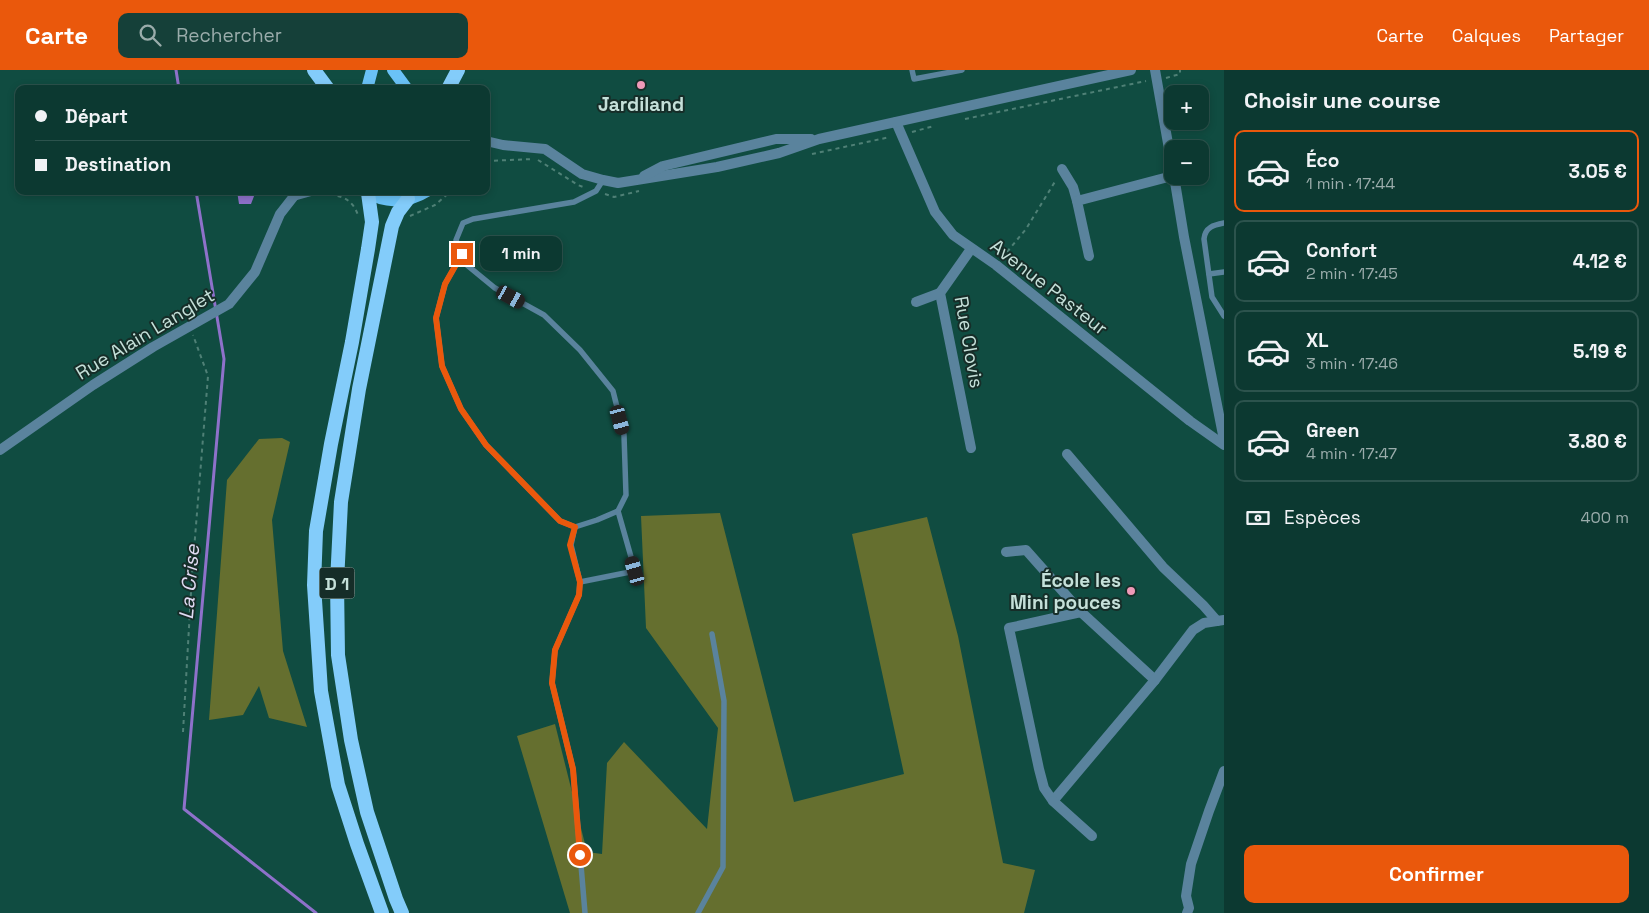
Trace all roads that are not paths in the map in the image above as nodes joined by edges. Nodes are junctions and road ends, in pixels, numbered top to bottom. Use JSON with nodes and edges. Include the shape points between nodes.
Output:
{"nodes":[{"id":1,"x":314,"y":70,"type":"edge"},
{"id":2,"x":372,"y":70,"type":"edge"},
{"id":3,"x":393,"y":70,"type":"edge"},
{"id":4,"x":458,"y":70,"type":"edge"},
{"id":5,"x":912,"y":70,"type":"edge"},
{"id":6,"x":962,"y":70,"type":"edge"},
{"id":7,"x":1130,"y":70,"type":"edge"},
{"id":8,"x":1155,"y":70,"type":"edge"},
{"id":9,"x":325,"y":85,"type":"edge"},
{"id":10,"x":368,"y":85,"type":"edge"},
{"id":11,"x":404,"y":85,"type":"edge"},
{"id":12,"x":450,"y":85,"type":"edge"},
{"id":13,"x":896,"y":122,"type":"junction"},
{"id":14,"x":819,"y":139,"type":"junction"},
{"id":15,"x":1167,"y":140,"type":"edge"},
{"id":16,"x":490,"y":142,"type":"edge"},
{"id":17,"x":503,"y":145,"type":"junction"},
{"id":18,"x":490,"y":148,"type":"edge"},
{"id":19,"x":1062,"y":169,"type":"road end"},
{"id":20,"x":1164,"y":178,"type":"edge"},
{"id":21,"x":603,"y":180,"type":"junction"},
{"id":22,"x":636,"y":180,"type":"junction"},
{"id":23,"x":1175,"y":185,"type":"edge"},
{"id":24,"x":295,"y":195,"type":"edge"},
{"id":25,"x":368,"y":195,"type":"edge"},
{"id":26,"x":375,"y":195,"type":"edge"},
{"id":27,"x":417,"y":195,"type":"edge"},
{"id":28,"x":408,"y":199,"type":"junction"},
{"id":29,"x":1077,"y":200,"type":"junction"},
{"id":30,"x":1224,"y":223,"type":"edge"},
{"id":31,"x":971,"y":249,"type":"junction"},
{"id":32,"x":462,"y":254,"type":"junction"},
{"id":33,"x":1089,"y":256,"type":"dead end"},
{"id":34,"x":1224,"y":272,"type":"edge"},
{"id":35,"x":1209,"y":274,"type":"junction"},
{"id":36,"x":940,"y":293,"type":"junction"},
{"id":37,"x":916,"y":302,"type":"dead end"},
{"id":38,"x":1224,"y":316,"type":"edge"},
{"id":39,"x":1220,"y":406,"type":"edge"},
{"id":40,"x":1224,"y":440,"type":"edge"},
{"id":41,"x":1224,"y":446,"type":"edge"},
{"id":42,"x":971,"y":448,"type":"dead end"},
{"id":43,"x":0,"y":450,"type":"edge"},
{"id":44,"x":1067,"y":454,"type":"dead end"},
{"id":45,"x":618,"y":511,"type":"junction"},
{"id":46,"x":575,"y":527,"type":"junction"},
{"id":47,"x":1006,"y":552,"type":"dead end"},
{"id":48,"x":580,"y":582,"type":"junction"},
{"id":49,"x":1081,"y":612,"type":"junction"},
{"id":50,"x":1220,"y":620,"type":"edge"},
{"id":51,"x":712,"y":634,"type":"dead end"},
{"id":52,"x":1155,"y":680,"type":"junction"},
{"id":53,"x":1224,"y":771,"type":"edge"},
{"id":54,"x":1053,"y":801,"type":"junction"},
{"id":55,"x":1092,"y":836,"type":"dead end"},
{"id":56,"x":382,"y":913,"type":"edge"},
{"id":57,"x":402,"y":913,"type":"edge"},
{"id":58,"x":585,"y":913,"type":"edge"},
{"id":59,"x":698,"y":913,"type":"edge"},
{"id":60,"x":1188,"y":913,"type":"edge"}],
"edges":[{"from":1,"to":9,"type":"highway"},
{"from":2,"to":10,"type":"main road"},
{"from":3,"to":11,"type":"main road"},
{"from":4,"to":12,"type":"highway"},
{"from":5,"to":6,"type":"lane","via":[[914,79]]},
{"from":7,"to":13,"type":"street"},
{"from":8,"to":15,"type":"street"},
{"from":13,"to":14,"type":"street"},
{"from":13,"to":31,"type":"street","name":"Avenue Pasteur","via":[[935,212],[953,235]]},
{"from":14,"to":22,"type":"street","via":[[748,160]]},
{"from":14,"to":22,"type":"street","via":[[776,139],[663,166]]},
{"from":16,"to":17,"type":"street"},
{"from":17,"to":18,"type":"street"},
{"from":17,"to":21,"type":"street","via":[[545,149],[582,174]]},
{"from":19,"to":29,"type":"street"},
{"from":20,"to":29,"type":"street"},
{"from":21,"to":22,"type":"street","via":[[618,183]]},
{"from":21,"to":32,"type":"lane","via":[[596,191],[574,202],[463,223],[456,240]]},
{"from":23,"to":39,"type":"street"},
{"from":24,"to":43,"type":"street","name":"Rue Alain Langlet","via":[[280,214],[255,272],[230,304],[93,385]]},
{"from":25,"to":56,"type":"highway","number":"D 1","via":[[372,222],[316,532],[314,585],[321,691],[338,785]]},
{"from":26,"to":28,"type":"main road","via":[[388,200]]},
{"from":27,"to":28,"type":"main road"},
{"from":28,"to":57,"type":"highway","number":"D 1","via":[[392,226],[361,379],[340,502],[336,582],[338,655],[352,740],[367,812]]},
{"from":29,"to":33,"type":"street"},
{"from":30,"to":35,"type":"lane","via":[[1204,233]]},
{"from":31,"to":36,"type":"street","name":"Rue Clovis"},
{"from":31,"to":41,"type":"street","name":"Avenue Pasteur","via":[[996,265]]},
{"from":32,"to":45,"type":"lane","via":[[467,265],[495,288],[544,315],[580,350],[613,391],[624,435],[626,495]]},
{"from":32,"to":46,"type":"lane","via":[[445,284],[436,318],[442,366],[461,409],[486,445],[560,521]]},
{"from":34,"to":35,"type":"lane"},
{"from":35,"to":38,"type":"lane","via":[[1212,297]]},
{"from":36,"to":37,"type":"street"},
{"from":36,"to":42,"type":"street","name":"Rue Clovis"},
{"from":39,"to":40,"type":"street"},
{"from":44,"to":50,"type":"street","via":[[1163,567]]},
{"from":45,"to":46,"type":"lane"},
{"from":45,"to":48,"type":"lane","via":[[635,571]]},
{"from":46,"to":48,"type":"lane","via":[[570,545]]},
{"from":47,"to":49,"type":"street","via":[[1026,550]]},
{"from":48,"to":58,"type":"lane","via":[[579,595],[555,650],[552,683],[573,769]]},
{"from":49,"to":52,"type":"street"},
{"from":49,"to":54,"type":"street","via":[[1009,628],[1038,769],[1044,788]]},
{"from":50,"to":52,"type":"street","via":[[1204,623],[1194,630]]},
{"from":51,"to":59,"type":"lane","via":[[724,701],[723,868]]},
{"from":52,"to":54,"type":"street"},
{"from":53,"to":60,"type":"street","via":[[1191,864],[1186,896]]},
{"from":54,"to":55,"type":"street"}]}
